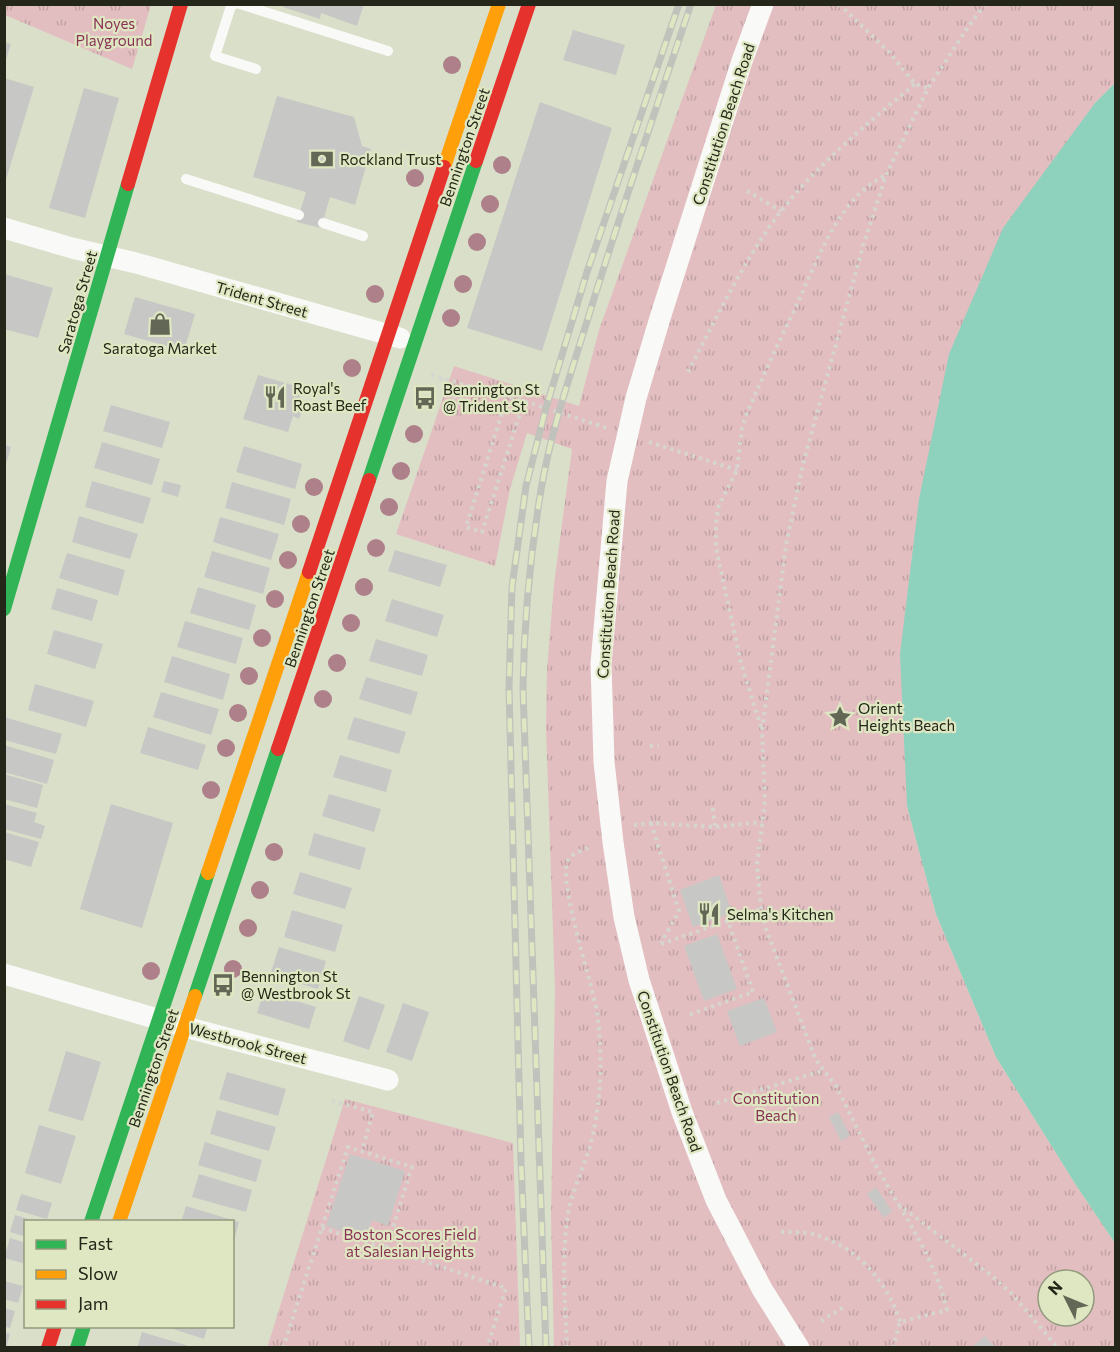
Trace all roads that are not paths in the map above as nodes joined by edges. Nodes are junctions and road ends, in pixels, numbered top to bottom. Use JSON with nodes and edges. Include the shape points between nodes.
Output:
{"nodes":[{"id":1,"x":181,"y":4,"type":"edge"},
{"id":2,"x":235,"y":4,"type":"edge"},
{"id":3,"x":240,"y":4,"type":"edge"},
{"id":4,"x":529,"y":4,"type":"edge"},
{"id":5,"x":763,"y":4,"type":"edge"},
{"id":6,"x":508,"y":14,"type":"edge"},
{"id":7,"x":388,"y":51,"type":"dead end"},
{"id":8,"x":256,"y":69,"type":"dead end"},
{"id":9,"x":462,"y":159,"type":"junction"},
{"id":10,"x":186,"y":179,"type":"dead end"},
{"id":11,"x":299,"y":215,"type":"dead end"},
{"id":12,"x":323,"y":223,"type":"dead end"},
{"id":13,"x":4,"y":228,"type":"edge"},
{"id":14,"x":363,"y":236,"type":"dead end"},
{"id":15,"x":108,"y":256,"type":"junction"},
{"id":16,"x":388,"y":335,"type":"junction"},
{"id":17,"x":416,"y":343,"type":"junction"},
{"id":18,"x":4,"y":609,"type":"edge"},
{"id":19,"x":4,"y":974,"type":"edge"},
{"id":20,"x":159,"y":1019,"type":"junction"},
{"id":21,"x":185,"y":1027,"type":"junction"},
{"id":22,"x":388,"y":1080,"type":"dead end"},
{"id":23,"x":91,"y":1220,"type":"edge"},
{"id":24,"x":119,"y":1220,"type":"edge"},
{"id":25,"x":54,"y":1328,"type":"edge"},
{"id":26,"x":83,"y":1328,"type":"edge"},
{"id":27,"x":48,"y":1347,"type":"edge"},
{"id":28,"x":77,"y":1347,"type":"edge"},
{"id":29,"x":799,"y":1347,"type":"edge"}],
"edges":[{"from":1,"to":15,"type":"main road","name":"Saratoga Street"},
{"from":2,"to":8,"type":"lane","via":[[231,6],[215,56]]},
{"from":3,"to":7,"type":"lane"},
{"from":4,"to":6,"type":"main road","name":"Bennington Street"},
{"from":5,"to":29,"type":"street","name":"Constitution Beach Road","via":[[636,398],[617,481],[601,664],[604,762],[613,842],[639,981],[716,1200],[762,1289]]},
{"from":6,"to":9,"type":"main road","name":"Bennington Street"},
{"from":6,"to":9,"type":"main road","name":"Bennington Street"},
{"from":9,"to":16,"type":"main road","name":"Bennington Street"},
{"from":9,"to":17,"type":"main road","name":"Bennington Street"},
{"from":10,"to":11,"type":"lane"},
{"from":12,"to":14,"type":"lane"},
{"from":13,"to":15,"type":"street","name":"Trident Street"},
{"from":15,"to":16,"type":"street","name":"Trident Street"},
{"from":15,"to":18,"type":"main road","name":"Saratoga Street"},
{"from":16,"to":17,"type":"street","name":"Trident Street"},
{"from":16,"to":20,"type":"main road","name":"Bennington Street"},
{"from":17,"to":21,"type":"main road","name":"Bennington Street"},
{"from":19,"to":20,"type":"street","name":"Westbrook Street"},
{"from":20,"to":21,"type":"street","name":"Westbrook Street"},
{"from":20,"to":23,"type":"main road","name":"Bennington Street"},
{"from":21,"to":22,"type":"street","name":"Westbrook Street"},
{"from":21,"to":24,"type":"main road","name":"Bennington Street"},
{"from":25,"to":27,"type":"main road"},
{"from":26,"to":28,"type":"main road"}]}
